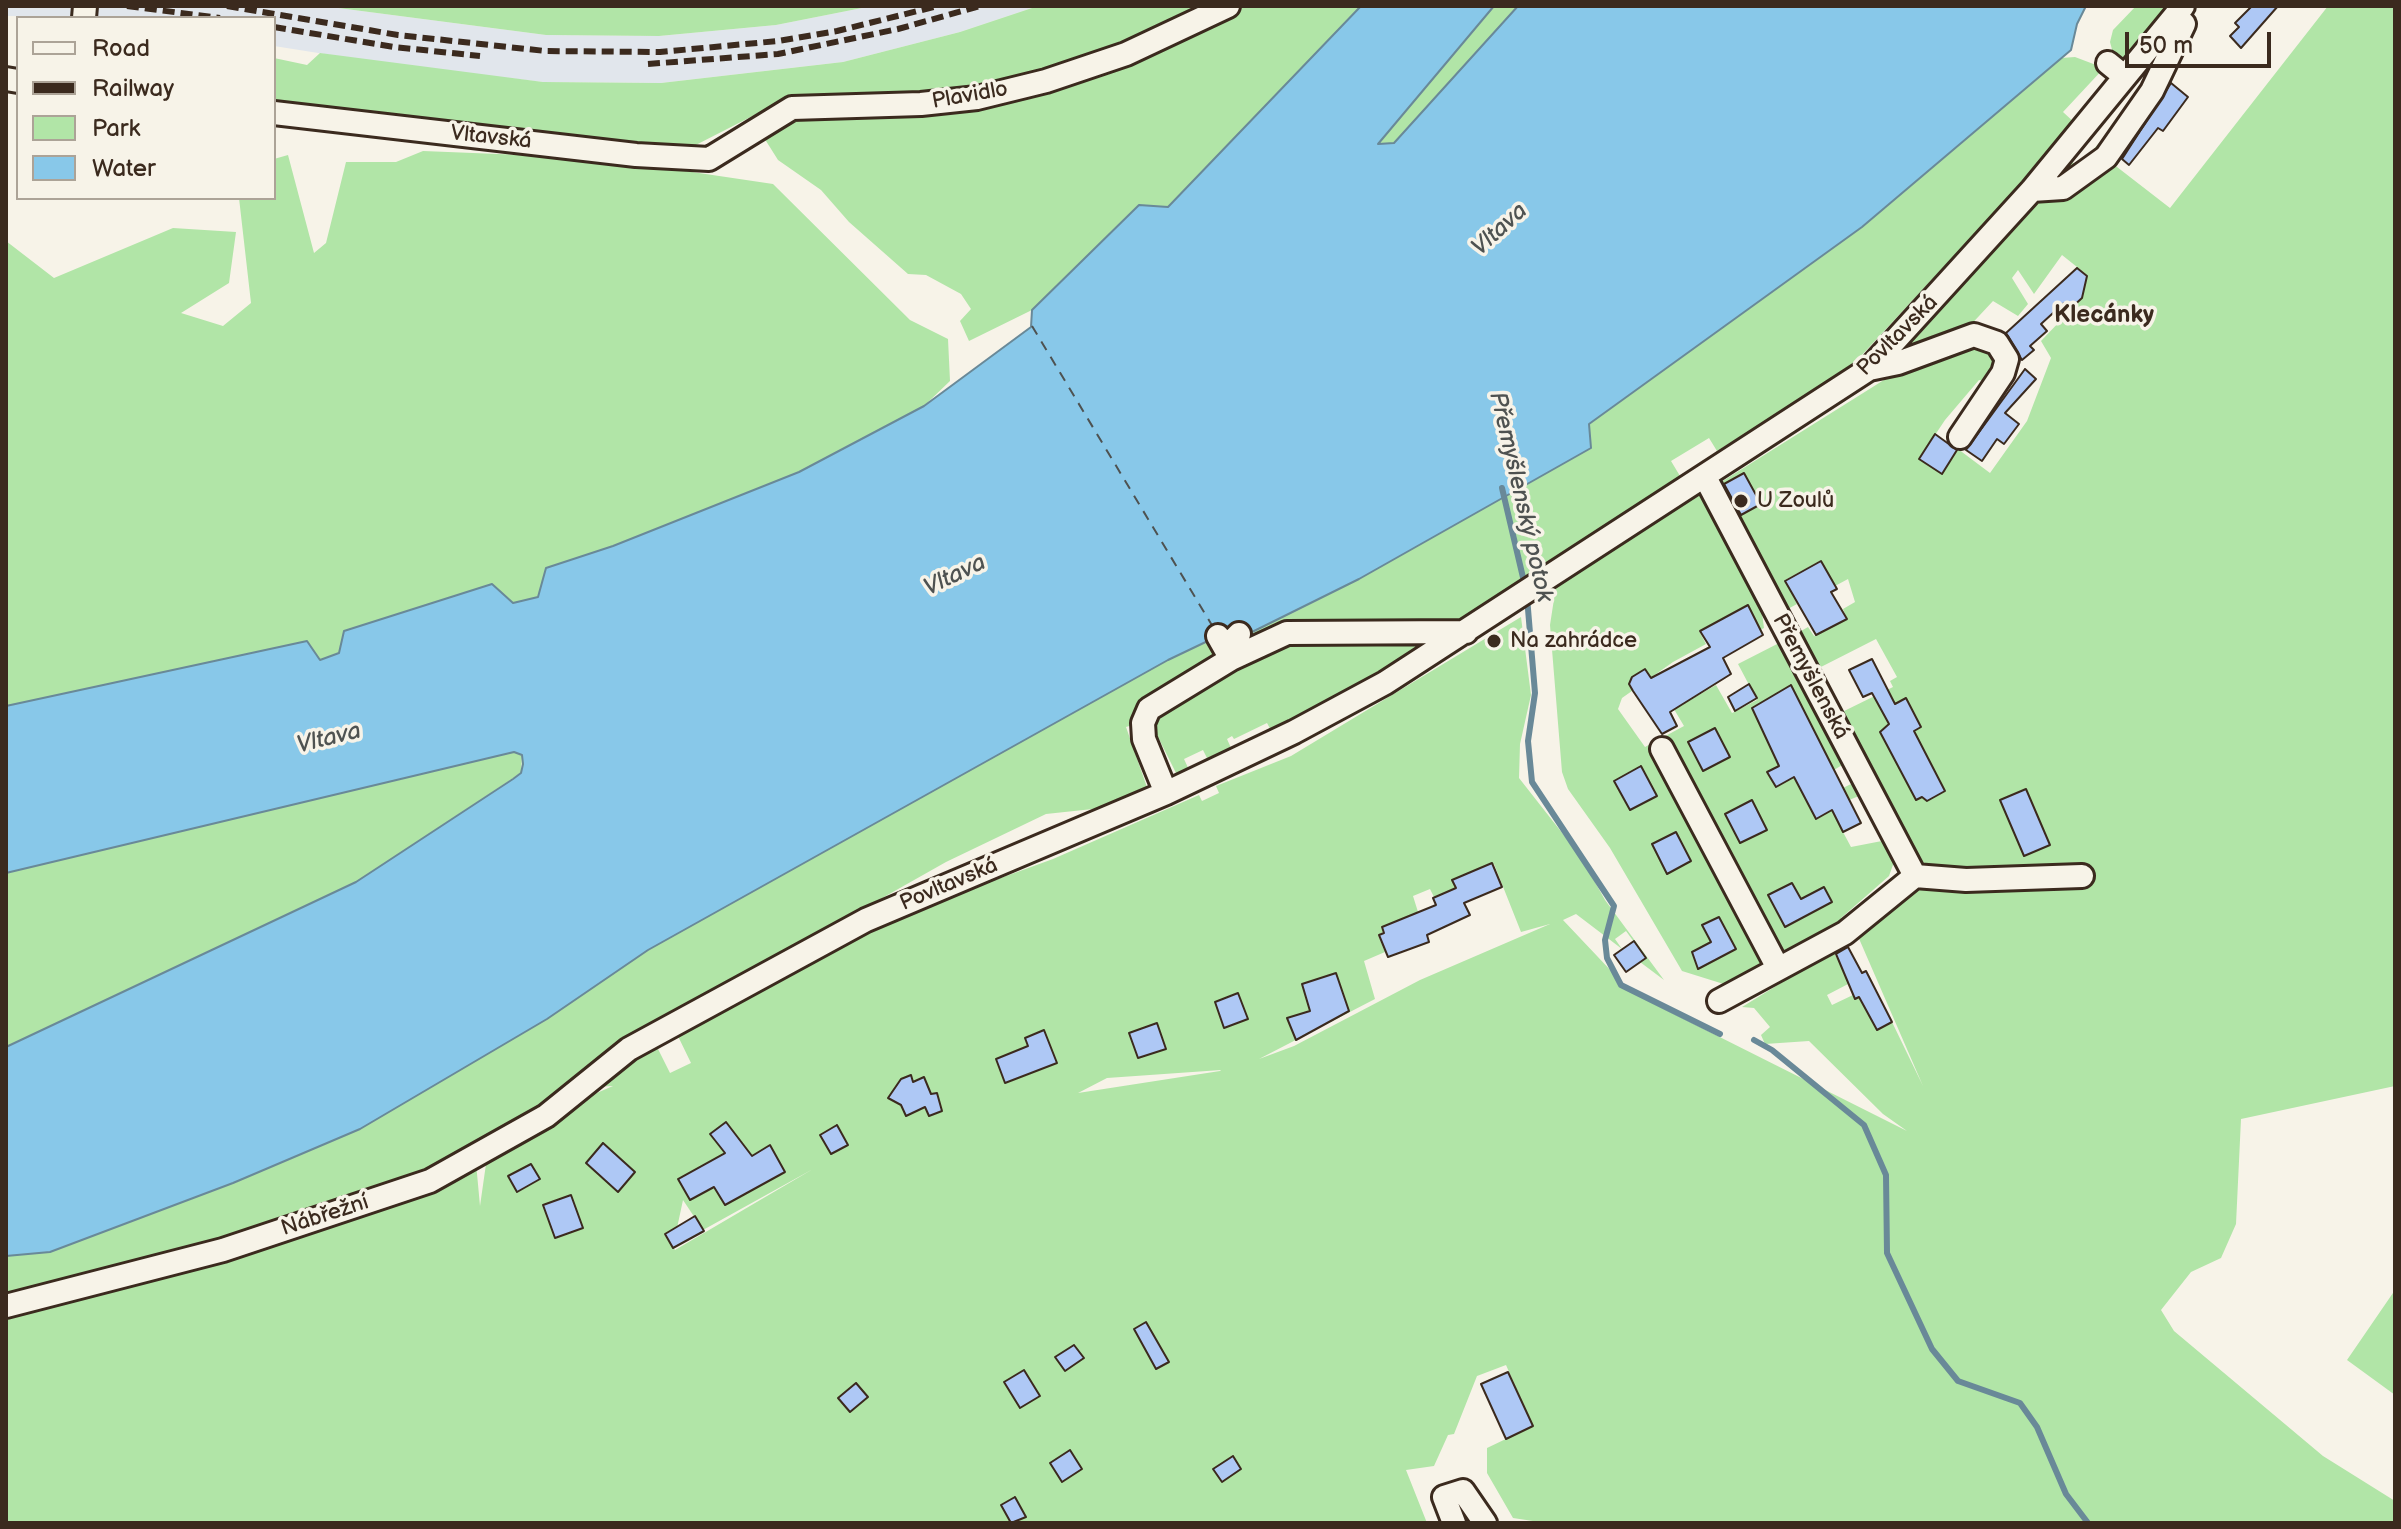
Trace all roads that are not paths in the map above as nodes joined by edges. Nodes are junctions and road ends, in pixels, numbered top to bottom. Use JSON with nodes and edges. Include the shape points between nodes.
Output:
{"nodes":[{"id":1,"x":1228,"y":6,"type":"edge"},
{"id":2,"x":2179,"y":11,"type":"edge"},
{"id":3,"x":276,"y":113,"type":"edge"},
{"id":4,"x":709,"y":159,"type":"joint"},
{"id":5,"x":2032,"y":190,"type":"junction"},
{"id":6,"x":1869,"y":369,"type":"junction"},
{"id":7,"x":1960,"y":437,"type":"dead end"},
{"id":8,"x":1705,"y":477,"type":"junction"},
{"id":9,"x":1468,"y":632,"type":"junction"},
{"id":10,"x":1662,"y":749,"type":"dead end"},
{"id":11,"x":1166,"y":793,"type":"junction"},
{"id":12,"x":1915,"y":876,"type":"junction"},
{"id":13,"x":2082,"y":876,"type":"dead end"},
{"id":14,"x":1778,"y":968,"type":"junction"},
{"id":15,"x":1719,"y":1001,"type":"dead end"},
{"id":16,"x":614,"y":1059,"type":"joint"},
{"id":17,"x":6,"y":1306,"type":"edge"},
{"id":18,"x":1454,"y":1523,"type":"edge"},
{"id":19,"x":1485,"y":1523,"type":"edge"}],
"edges":[{"from":1,"to":4,"type":"street","name":"Plavidlo","via":[[1126,54],[977,98],[792,108]]},
{"from":2,"to":5,"type":"street","name":"Povltavská","via":[[2116,69]]},
{"from":2,"to":5,"type":"street","via":[[2184,24],[2152,91],[2106,157],[2063,188]]},
{"from":3,"to":4,"type":"street","name":"Vltavská"},
{"from":5,"to":6,"type":"street","name":"Povltavská"},
{"from":6,"to":7,"type":"street","via":[[1974,335],[1997,343],[2007,359],[2003,373]]},
{"from":6,"to":8,"type":"street","name":"Povltavská"},
{"from":8,"to":9,"type":"street","name":"Povltavská"},
{"from":8,"to":12,"type":"street","name":"Přemyšlenská"},
{"from":9,"to":11,"type":"street","name":"Povltavská","via":[[1294,732]]},
{"from":9,"to":11,"type":"street","via":[[1298,631],[1228,644],[1149,709],[1143,723],[1144,739]]},
{"from":10,"to":14,"type":"street"},
{"from":11,"to":16,"type":"street","name":"Povltavská","via":[[866,920]]},
{"from":12,"to":13,"type":"street"},
{"from":12,"to":14,"type":"street","via":[[1845,933]]},
{"from":14,"to":15,"type":"street"},
{"from":16,"to":17,"type":"street","name":"Nábřežní","via":[[546,1116],[430,1181],[223,1250]]},
{"from":18,"to":19,"type":"street","via":[[1444,1497],[1463,1491]]}]}
